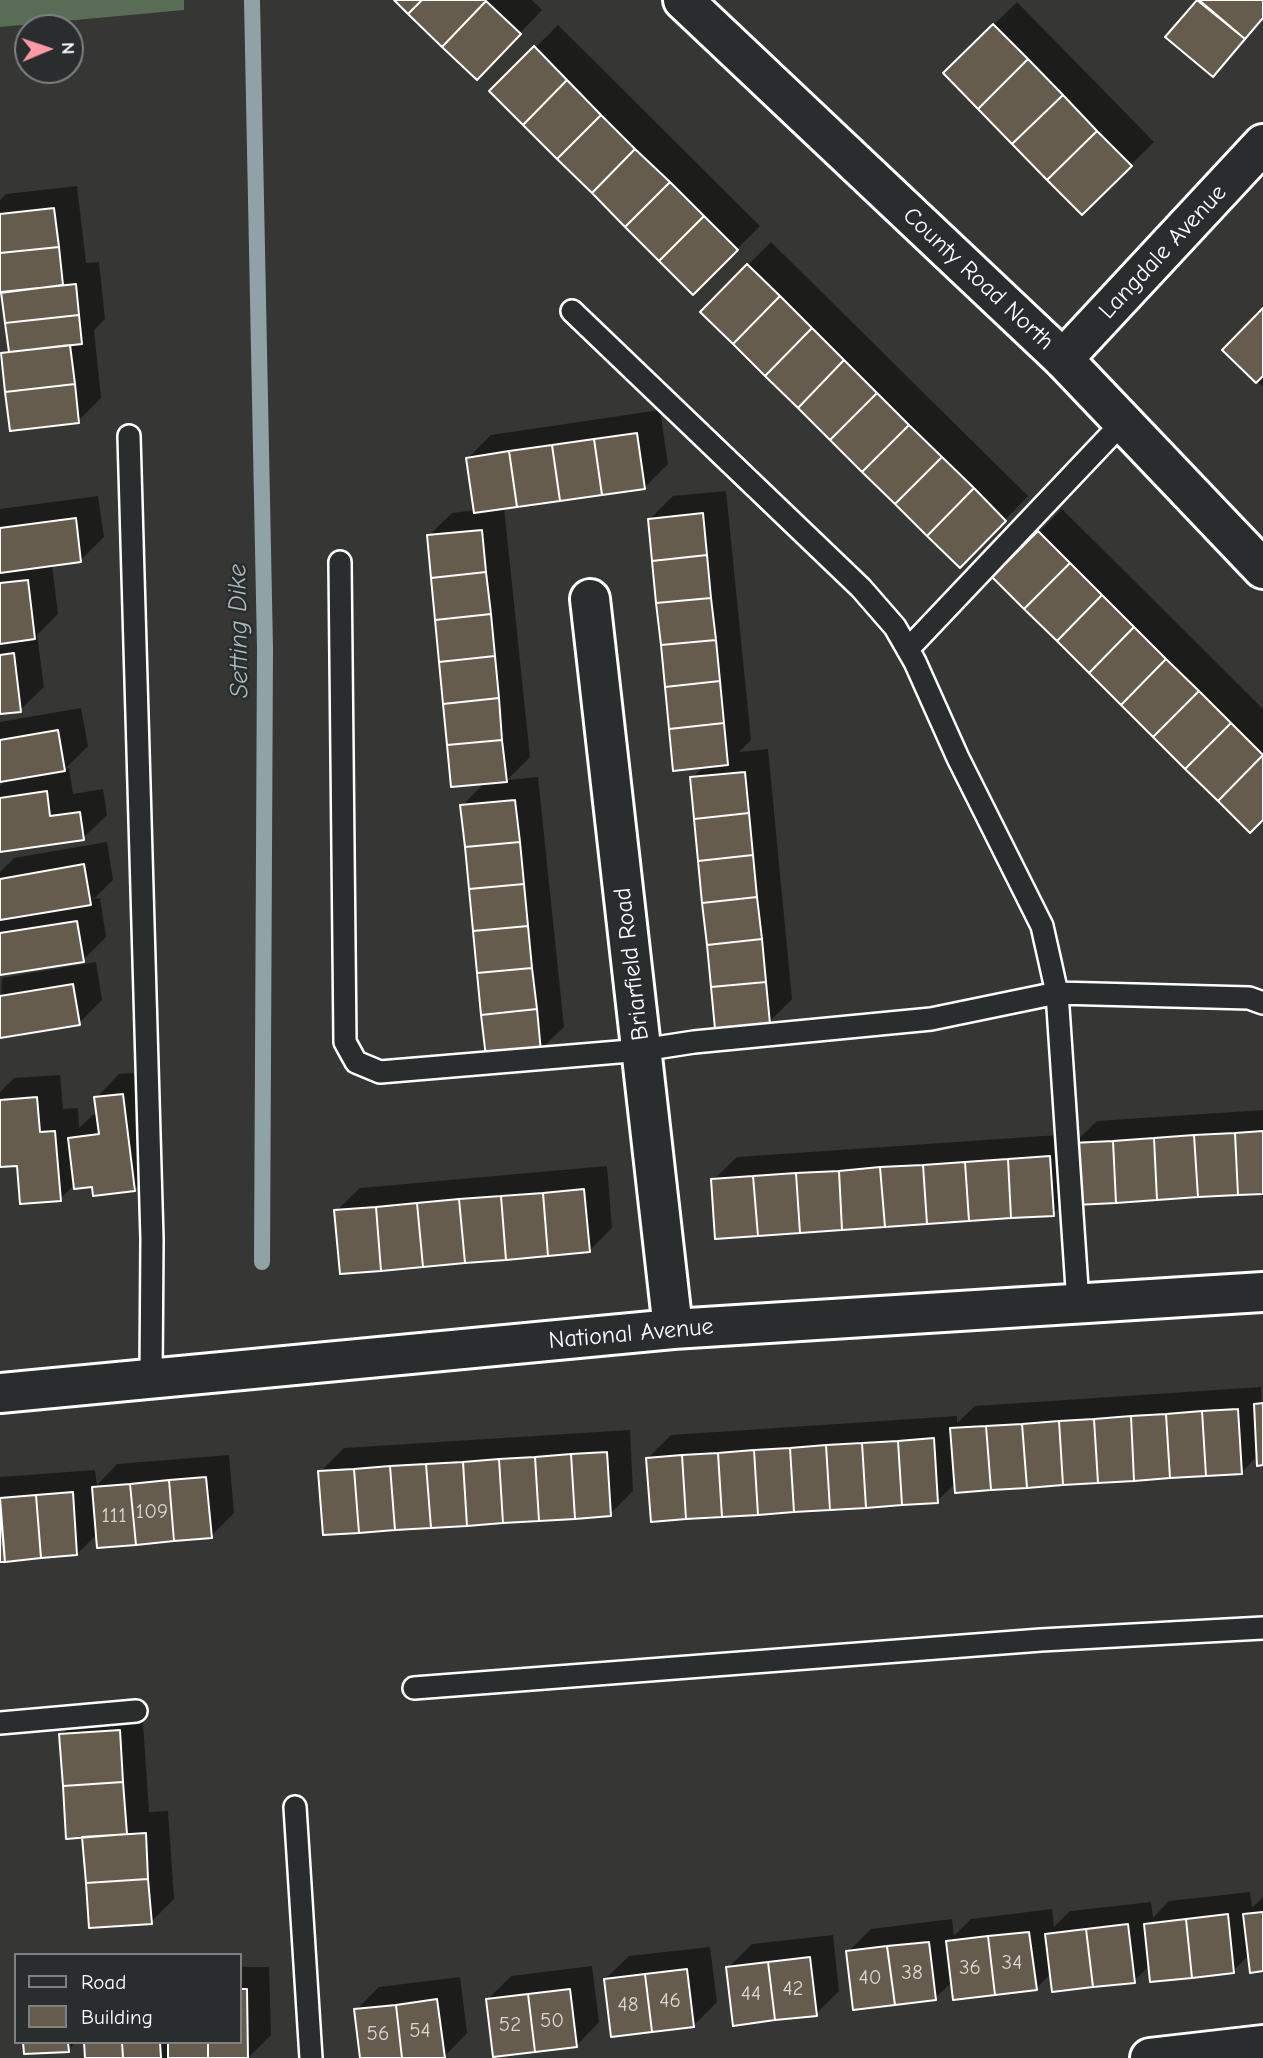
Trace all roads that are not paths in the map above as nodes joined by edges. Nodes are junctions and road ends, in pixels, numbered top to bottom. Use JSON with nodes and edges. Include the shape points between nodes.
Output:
{"nodes":[{"id":1,"x":683,"y":0,"type":"edge"},
{"id":2,"x":1263,"y":144,"type":"edge"},
{"id":3,"x":572,"y":311,"type":"dead end"},
{"id":4,"x":1063,"y":359,"type":"junction"},
{"id":5,"x":1123,"y":422,"type":"junction"},
{"id":6,"x":129,"y":436,"type":"dead end"},
{"id":7,"x":340,"y":562,"type":"dead end"},
{"id":8,"x":1263,"y":569,"type":"edge"},
{"id":9,"x":590,"y":599,"type":"dead end"},
{"id":10,"x":908,"y":649,"type":"junction"},
{"id":11,"x":1057,"y":993,"type":"junction"},
{"id":12,"x":1263,"y":1003,"type":"edge"},
{"id":13,"x":642,"y":1051,"type":"junction"},
{"id":14,"x":1263,"y":1292,"type":"edge"},
{"id":15,"x":1078,"y":1303,"type":"junction"},
{"id":16,"x":673,"y":1329,"type":"junction"},
{"id":17,"x":151,"y":1378,"type":"junction"},
{"id":18,"x":0,"y":1393,"type":"edge"},
{"id":19,"x":1263,"y":1628,"type":"edge"},
{"id":20,"x":414,"y":1688,"type":"dead end"},
{"id":21,"x":136,"y":1711,"type":"dead end"},
{"id":22,"x":0,"y":1723,"type":"edge"},
{"id":23,"x":295,"y":1807,"type":"dead end"},
{"id":24,"x":1263,"y":2045,"type":"edge"},
{"id":25,"x":311,"y":2058,"type":"edge"},
{"id":26,"x":1150,"y":2058,"type":"edge"}],
"edges":[{"from":1,"to":4,"type":"street","name":"County Road North"},
{"from":2,"to":4,"type":"street","name":"Langdale Avenue"},
{"from":3,"to":10,"type":"lane","via":[[861,588]]},
{"from":4,"to":5,"type":"street","name":"County Road North"},
{"from":5,"to":8,"type":"street","name":"County Road North"},
{"from":5,"to":10,"type":"lane"},
{"from":6,"to":17,"type":"lane","via":[[152,1240]]},
{"from":7,"to":13,"type":"lane","via":[[345,1042],[356,1062],[380,1072]]},
{"from":9,"to":13,"type":"street","name":"Briarfield Road"},
{"from":10,"to":11,"type":"lane","via":[[1042,926]]},
{"from":11,"to":12,"type":"lane"},
{"from":11,"to":13,"type":"lane","via":[[931,1018]]},
{"from":11,"to":15,"type":"lane"},
{"from":13,"to":16,"type":"street","name":"Briarfield Road"},
{"from":14,"to":15,"type":"street","name":"National Avenue"},
{"from":15,"to":16,"type":"street","name":"National Avenue"},
{"from":16,"to":17,"type":"street","name":"National Avenue"},
{"from":17,"to":18,"type":"street","name":"National Avenue"},
{"from":19,"to":20,"type":"lane","via":[[1041,1640]]},
{"from":21,"to":22,"type":"lane"},
{"from":23,"to":25,"type":"lane"},
{"from":24,"to":26,"type":"street"}]}
